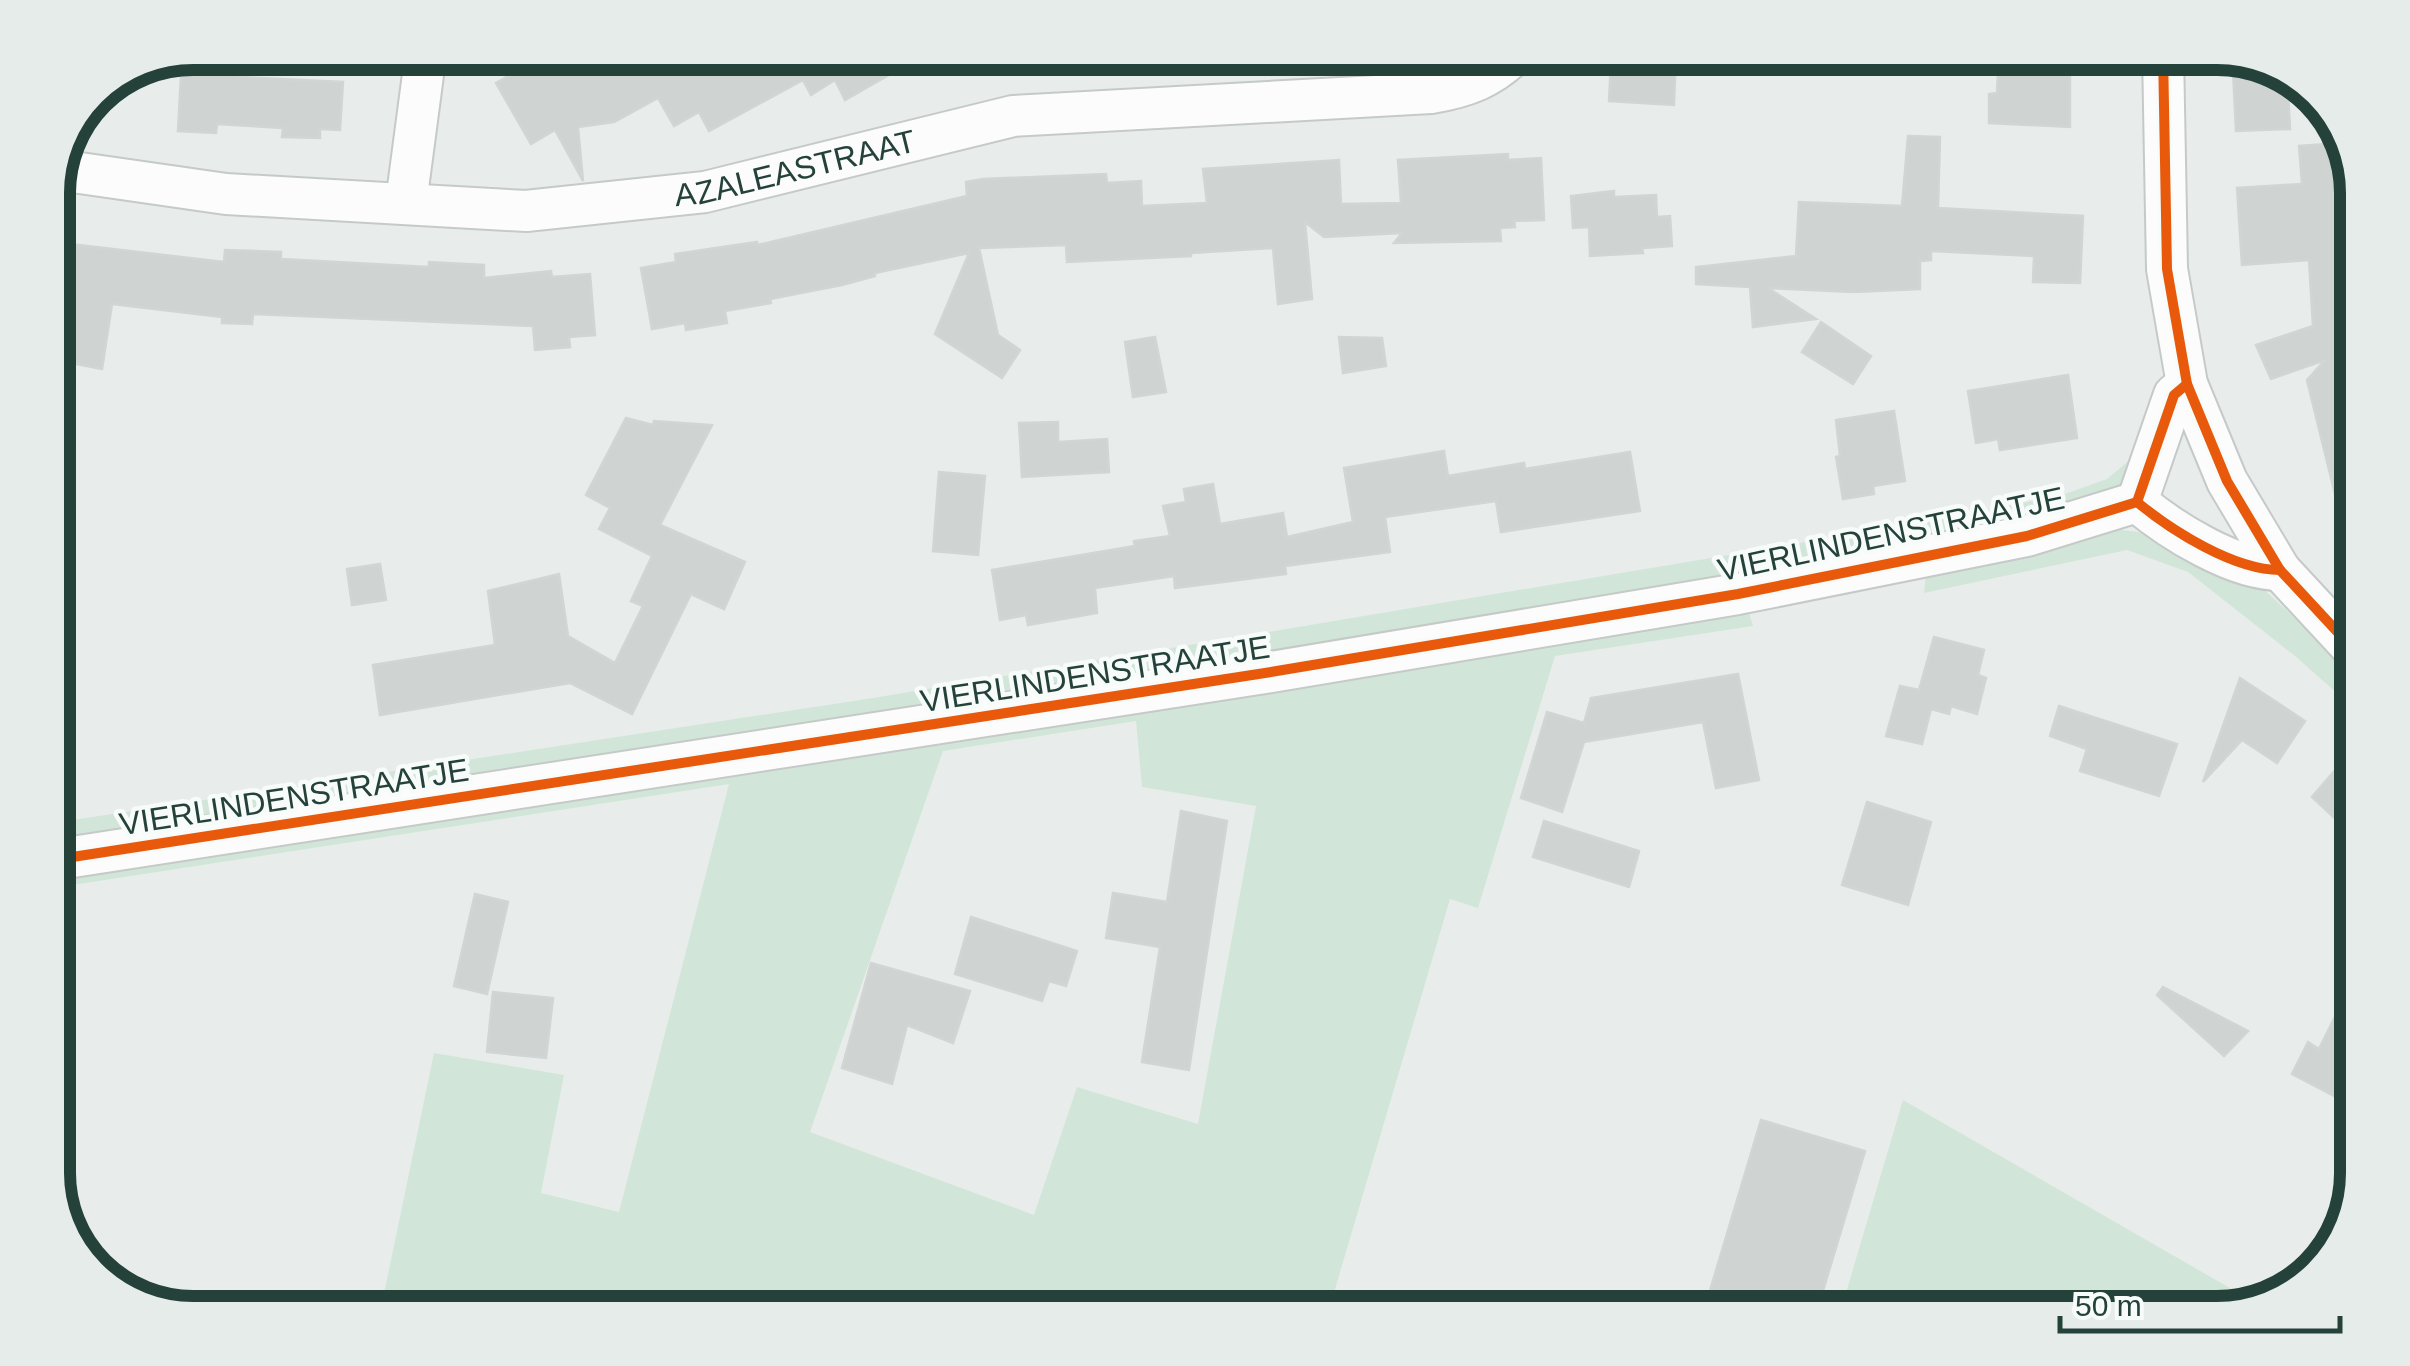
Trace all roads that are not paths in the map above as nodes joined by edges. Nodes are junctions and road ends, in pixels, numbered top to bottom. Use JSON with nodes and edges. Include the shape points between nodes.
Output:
{"nodes":[{"id":1,"x":424,"y":70,"type":"edge"},
{"id":2,"x":1499,"y":70,"type":"edge"},
{"id":3,"x":2163,"y":70,"type":"edge"},
{"id":4,"x":72,"y":172,"type":"edge"},
{"id":5,"x":406,"y":203,"type":"junction"},
{"id":6,"x":2186,"y":384,"type":"junction"},
{"id":7,"x":2137,"y":502,"type":"junction"},
{"id":8,"x":2280,"y":570,"type":"junction"},
{"id":9,"x":2340,"y":635,"type":"edge"},
{"id":10,"x":70,"y":857,"type":"edge"}],
"edges":[{"from":1,"to":5,"type":"street"},
{"from":2,"to":5,"type":"street","name":"AZALEASTRAAT","via":[[1467,88],[1431,93],[1012,116],[705,192],[526,211]]},
{"from":3,"to":6,"type":"street","via":[[2167,269]]},
{"from":4,"to":5,"type":"street","name":"AZALEASTRAAT","via":[[226,194]]},
{"from":6,"to":7,"type":"street","via":[[2174,395]]},
{"from":6,"to":8,"type":"street","via":[[2227,481]]},
{"from":7,"to":8,"type":"street","via":[[2170,528],[2260,570]]},
{"from":7,"to":10,"type":"street","name":"VIERLINDENSTRAATJE","via":[[2028,536],[1738,594]]},
{"from":8,"to":9,"type":"street"}]}
